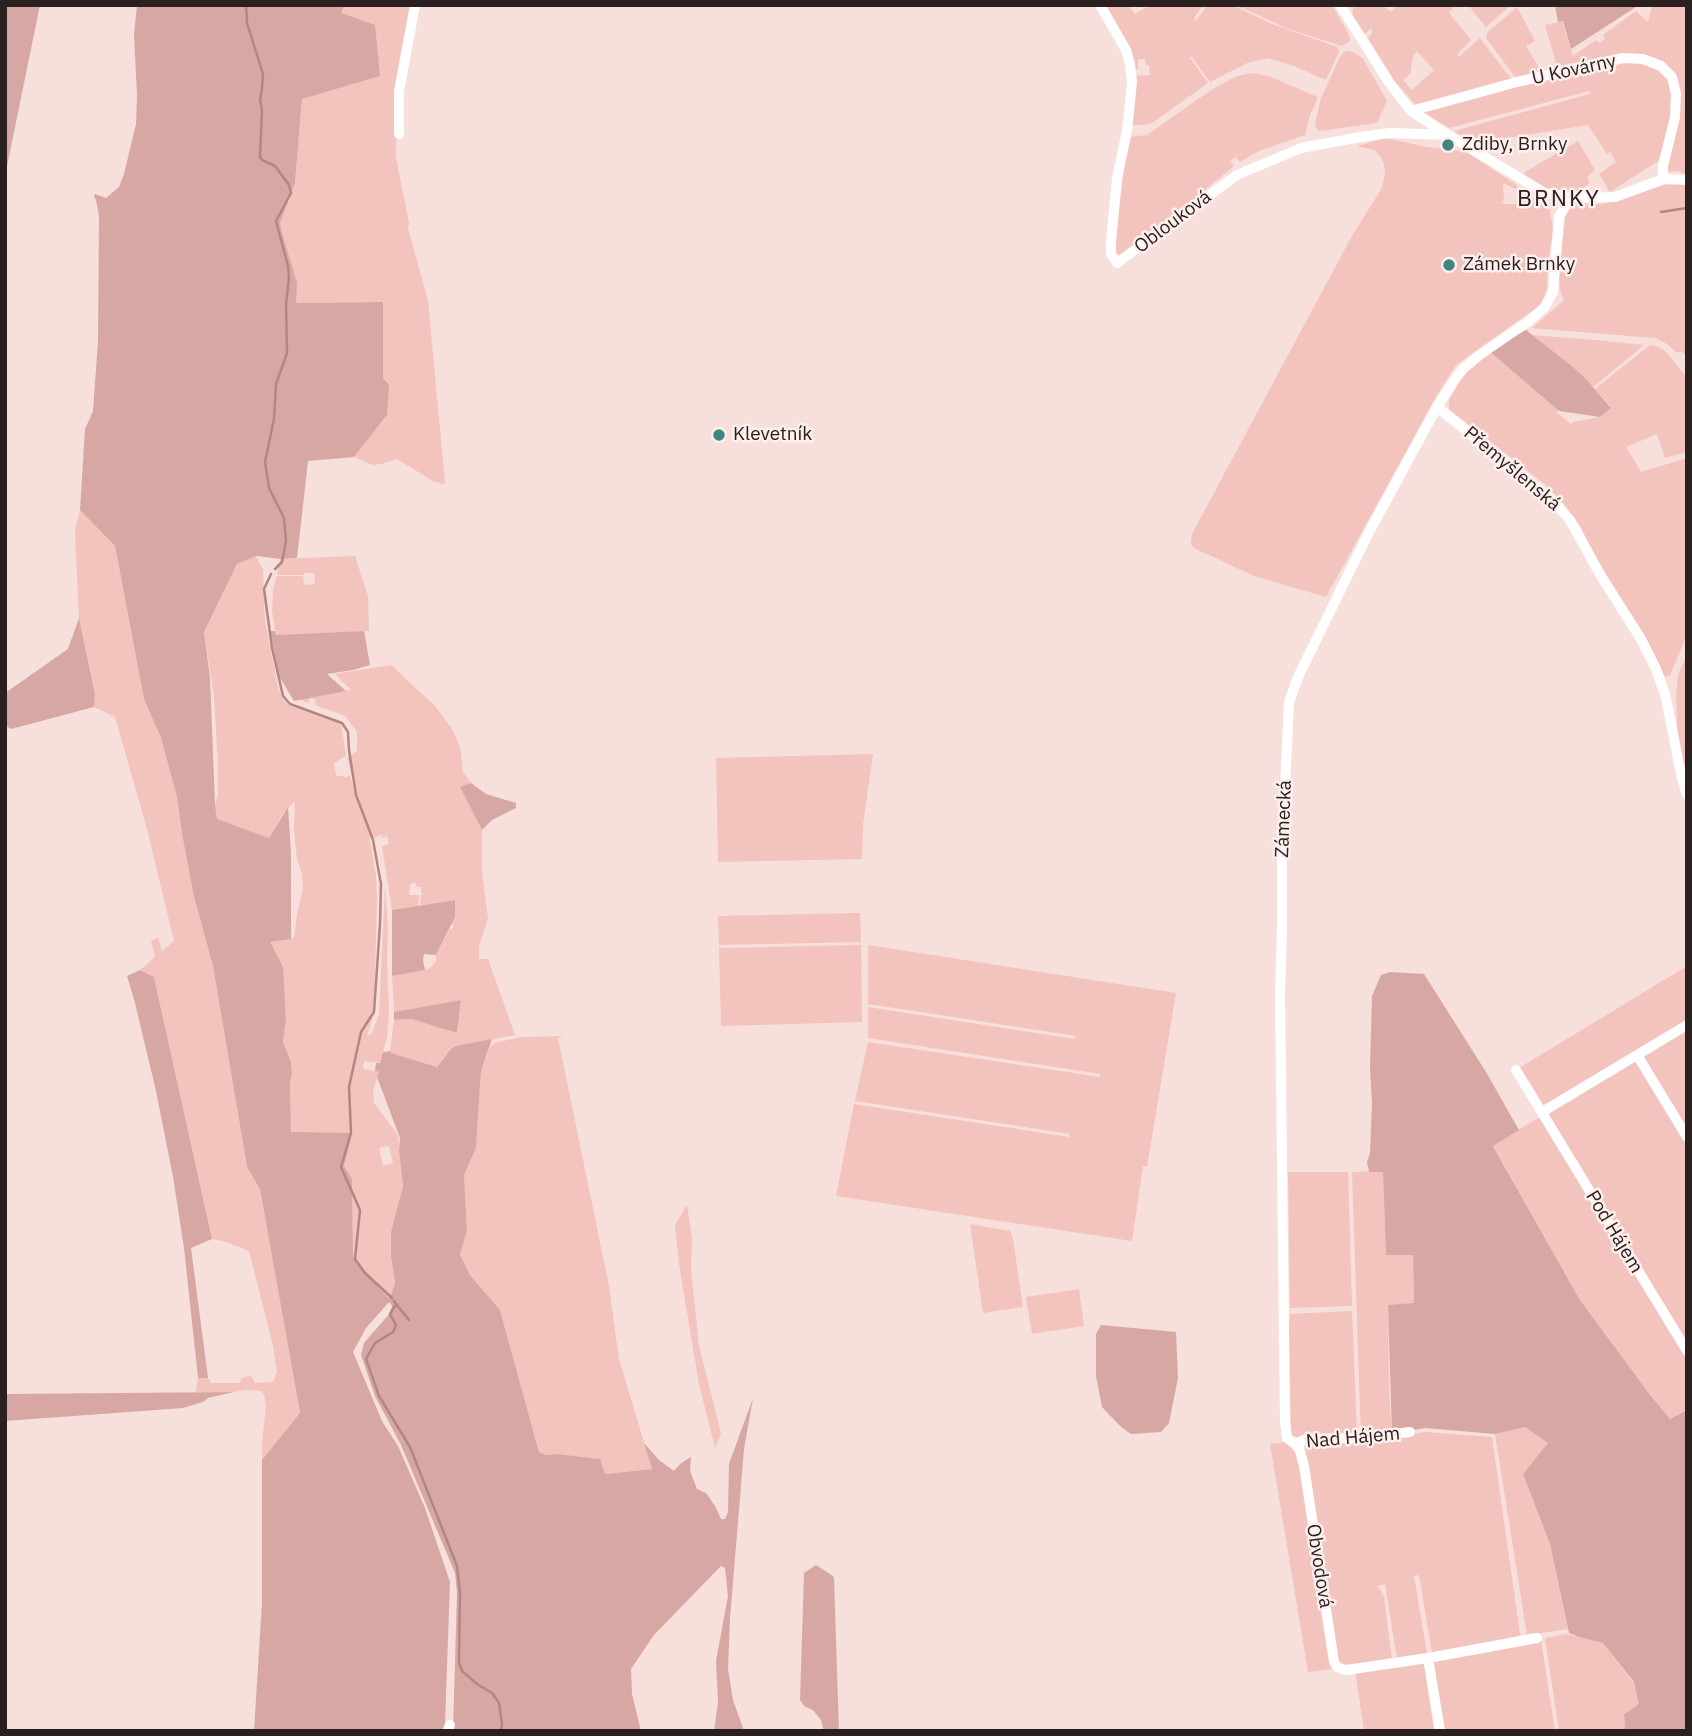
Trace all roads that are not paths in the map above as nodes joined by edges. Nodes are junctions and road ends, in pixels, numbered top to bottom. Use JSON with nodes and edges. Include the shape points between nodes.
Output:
{"nodes":[{"id":1,"x":415,"y":5,"type":"edge"},
{"id":2,"x":1100,"y":5,"type":"edge"},
{"id":3,"x":1345,"y":8,"type":"edge"},
{"id":4,"x":1411,"y":111,"type":"junction"},
{"id":5,"x":399,"y":134,"type":"dead end"},
{"id":6,"x":1448,"y":135,"type":"junction"},
{"id":7,"x":1663,"y":179,"type":"junction"},
{"id":8,"x":1687,"y":180,"type":"edge"},
{"id":9,"x":1545,"y":192,"type":"junction"},
{"id":10,"x":1573,"y":198,"type":"junction"},
{"id":11,"x":1559,"y":217,"type":"junction"},
{"id":12,"x":1437,"y":407,"type":"junction"},
{"id":13,"x":1687,"y":795,"type":"edge"},
{"id":14,"x":1687,"y":1025,"type":"edge"},
{"id":15,"x":1637,"y":1055,"type":"junction"},
{"id":16,"x":1516,"y":1070,"type":"dead end"},
{"id":17,"x":1542,"y":1112,"type":"junction"},
{"id":18,"x":1687,"y":1137,"type":"edge"},
{"id":19,"x":1282,"y":1267,"type":"joint"},
{"id":20,"x":1687,"y":1351,"type":"edge"},
{"id":21,"x":1410,"y":1433,"type":"dead end"},
{"id":22,"x":1296,"y":1444,"type":"junction"},
{"id":23,"x":1537,"y":1637,"type":"dead end"},
{"id":24,"x":1428,"y":1658,"type":"junction"},
{"id":25,"x":1440,"y":1731,"type":"edge"}],
"edges":[{"from":1,"to":5,"type":"street","via":[[399,91]]},
{"from":2,"to":6,"type":"street","name":"Oblouková","via":[[1126,50],[1132,82],[1116,191],[1111,254],[1117,263],[1237,175],[1301,148],[1390,134]]},
{"from":3,"to":4,"type":"street","via":[[1390,85]]},
{"from":4,"to":6,"type":"street"},
{"from":4,"to":7,"type":"street","name":"U Kovárny","via":[[1623,58],[1643,59],[1661,66],[1672,77],[1676,94]]},
{"from":6,"to":9,"type":"street"},
{"from":7,"to":8,"type":"street"},
{"from":7,"to":10,"type":"street","via":[[1615,197]]},
{"from":9,"to":10,"type":"street"},
{"from":9,"to":11,"type":"street"},
{"from":10,"to":11,"type":"street"},
{"from":11,"to":12,"type":"street","via":[[1553,292],[1544,308],[1463,369]]},
{"from":12,"to":13,"type":"street","name":"Přemyšlenská","via":[[1550,498],[1570,520],[1656,668]]},
{"from":12,"to":19,"type":"street","name":"Zámecká","via":[[1368,534],[1289,702],[1280,996]]},
{"from":14,"to":15,"type":"street"},
{"from":15,"to":17,"type":"street"},
{"from":15,"to":18,"type":"street"},
{"from":16,"to":17,"type":"street","name":"Pod Hájem"},
{"from":17,"to":20,"type":"street","name":"Pod Hájem"},
{"from":19,"to":22,"type":"street","name":"Obvodová","via":[[1286,1430],[1287,1438]]},
{"from":21,"to":22,"type":"street","name":"Nad Hájem","via":[[1306,1439]]},
{"from":22,"to":24,"type":"street","name":"Obvodová","via":[[1304,1466],[1337,1667],[1345,1670]]},
{"from":23,"to":24,"type":"street","name":"Obvodová"},
{"from":24,"to":25,"type":"street"}]}
